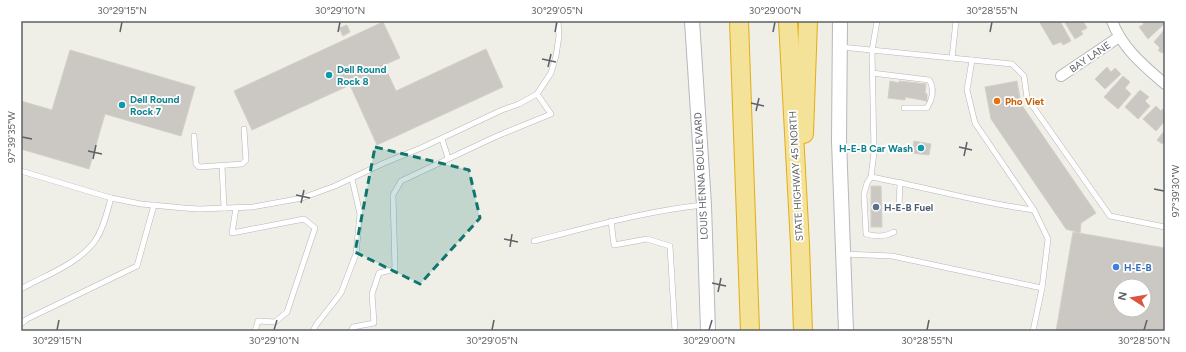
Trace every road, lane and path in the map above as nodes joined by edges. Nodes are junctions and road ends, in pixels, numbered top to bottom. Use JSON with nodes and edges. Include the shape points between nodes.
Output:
{"nodes":[{"id":1,"x":558,"y":21,"type":"edge"},
{"id":2,"x":692,"y":21,"type":"edge"},
{"id":3,"x":730,"y":21,"type":"edge"},
{"id":4,"x":739,"y":21,"type":"edge"},
{"id":5,"x":788,"y":21,"type":"edge"},
{"id":6,"x":808,"y":21,"type":"edge"},
{"id":7,"x":840,"y":21,"type":"edge"},
{"id":8,"x":877,"y":21,"type":"edge"},
{"id":9,"x":956,"y":21,"type":"edge"},
{"id":10,"x":1112,"y":21,"type":"edge"},
{"id":11,"x":1119,"y":37,"type":"junction"},
{"id":12,"x":840,"y":47,"type":"junction"},
{"id":13,"x":872,"y":50,"type":"junction"},
{"id":14,"x":952,"y":58,"type":"junction"},
{"id":15,"x":972,"y":60,"type":"junction"},
{"id":16,"x":872,"y":73,"type":"junction"},
{"id":17,"x":1061,"y":76,"type":"dead end"},
{"id":18,"x":1165,"y":84,"type":"edge"},
{"id":19,"x":537,"y":94,"type":"junction"},
{"id":20,"x":904,"y":108,"type":"dead end"},
{"id":21,"x":244,"y":129,"type":"dead end"},
{"id":22,"x":194,"y":136,"type":"dead end"},
{"id":23,"x":442,"y":139,"type":"junction"},
{"id":24,"x":743,"y":139,"type":"junction"},
{"id":25,"x":448,"y":158,"type":"junction"},
{"id":26,"x":222,"y":166,"type":"junction"},
{"id":27,"x":21,"y":171,"type":"edge"},
{"id":28,"x":871,"y":177,"type":"junction"},
{"id":29,"x":352,"y":178,"type":"junction"},
{"id":30,"x":900,"y":182,"type":"junction"},
{"id":31,"x":111,"y":198,"type":"junction"},
{"id":32,"x":154,"y":205,"type":"junction"},
{"id":33,"x":704,"y":205,"type":"junction"},
{"id":34,"x":899,"y":207,"type":"dead end"},
{"id":35,"x":224,"y":208,"type":"junction"},
{"id":36,"x":236,"y":208,"type":"junction"},
{"id":37,"x":1034,"y":210,"type":"junction"},
{"id":38,"x":611,"y":222,"type":"junction"},
{"id":39,"x":1165,"y":227,"type":"edge"},
{"id":40,"x":894,"y":232,"type":"dead end"},
{"id":41,"x":534,"y":241,"type":"dead end"},
{"id":42,"x":800,"y":245,"type":"junction"},
{"id":43,"x":842,"y":254,"type":"junction"},
{"id":44,"x":1042,"y":288,"type":"junction"},
{"id":45,"x":21,"y":289,"type":"edge"},
{"id":46,"x":21,"y":324,"type":"edge"},
{"id":47,"x":845,"y":328,"type":"edge"},
{"id":48,"x":709,"y":329,"type":"edge"},
{"id":49,"x":255,"y":331,"type":"edge"},
{"id":50,"x":313,"y":331,"type":"edge"},
{"id":51,"x":351,"y":331,"type":"edge"},
{"id":52,"x":675,"y":331,"type":"edge"},
{"id":53,"x":750,"y":331,"type":"edge"},
{"id":54,"x":803,"y":331,"type":"edge"},
{"id":55,"x":1033,"y":331,"type":"edge"}],
"edges":[{"from":1,"to":19,"type":"lane","via":[[556,56],[551,73]]},
{"from":2,"to":33,"type":"main road","name":"LOUIS HENNA BOULEVARD"},
{"from":3,"to":24,"type":"highway"},
{"from":4,"to":24,"type":"highway"},
{"from":5,"to":42,"type":"highway","name":"STATE HIGHWAY 45 NORTH"},
{"from":6,"to":42,"type":"highway"},
{"from":7,"to":12,"type":"main road"},
{"from":8,"to":13,"type":"lane"},
{"from":9,"to":14,"type":"lane"},
{"from":10,"to":11,"type":"street"},
{"from":11,"to":17,"type":"street","name":"BAY LANE"},
{"from":11,"to":18,"type":"street","via":[[1134,56]]},
{"from":12,"to":13,"type":"lane"},
{"from":12,"to":43,"type":"main road"},
{"from":13,"to":14,"type":"lane"},
{"from":13,"to":16,"type":"lane"},
{"from":14,"to":15,"type":"lane"},
{"from":15,"to":37,"type":"lane","via":[[967,90],[975,124]]},
{"from":15,"to":39,"type":"lane","via":[[1012,64],[1024,76],[1027,98],[1110,216]]},
{"from":16,"to":20,"type":"lane","via":[[931,82],[931,102],[927,108]]},
{"from":16,"to":28,"type":"lane","via":[[874,152]]},
{"from":19,"to":23,"type":"lane"},
{"from":19,"to":25,"type":"lane","via":[[551,114]]},
{"from":21,"to":26,"type":"lane","via":[[246,160],[242,164]]},
{"from":22,"to":26,"type":"lane","via":[[196,164],[199,167]]},
{"from":23,"to":25,"type":"lane"},
{"from":23,"to":29,"type":"lane"},
{"from":24,"to":53,"type":"highway"},
{"from":25,"to":51,"type":"lane","via":[[401,181],[393,195],[395,269],[379,273],[372,294],[374,323],[352,327]]},
{"from":26,"to":35,"type":"lane"},
{"from":27,"to":31,"type":"lane"},
{"from":28,"to":30,"type":"lane"},
{"from":28,"to":40,"type":"lane","via":[[864,194],[866,234],[875,237]]},
{"from":29,"to":36,"type":"lane","via":[[302,198]]},
{"from":29,"to":50,"type":"lane","via":[[360,214],[356,254],[340,293]]},
{"from":30,"to":34,"type":"lane"},
{"from":30,"to":37,"type":"lane","via":[[1002,206]]},
{"from":31,"to":32,"type":"lane"},
{"from":31,"to":45,"type":"lane","via":[[105,221],[85,252],[70,263]]},
{"from":32,"to":35,"type":"lane","via":[[199,209]]},
{"from":32,"to":46,"type":"lane","via":[[137,266]]},
{"from":33,"to":38,"type":"lane","via":[[679,207]]},
{"from":33,"to":48,"type":"main road","name":"LOUIS HENNA BOULEVARD"},
{"from":35,"to":36,"type":"lane"},
{"from":36,"to":49,"type":"lane","via":[[232,233],[304,219],[315,228],[287,312],[275,322],[258,321]]},
{"from":37,"to":44,"type":"lane","via":[[1048,239]]},
{"from":38,"to":41,"type":"lane"},
{"from":38,"to":52,"type":"lane","via":[[614,245],[647,239],[670,246]]},
{"from":42,"to":54,"type":"highway","name":"STATE HIGHWAY 45 NORTH"},
{"from":43,"to":44,"type":"lane","via":[[892,256]]},
{"from":43,"to":47,"type":"main road"},
{"from":44,"to":55,"type":"lane"}]}
